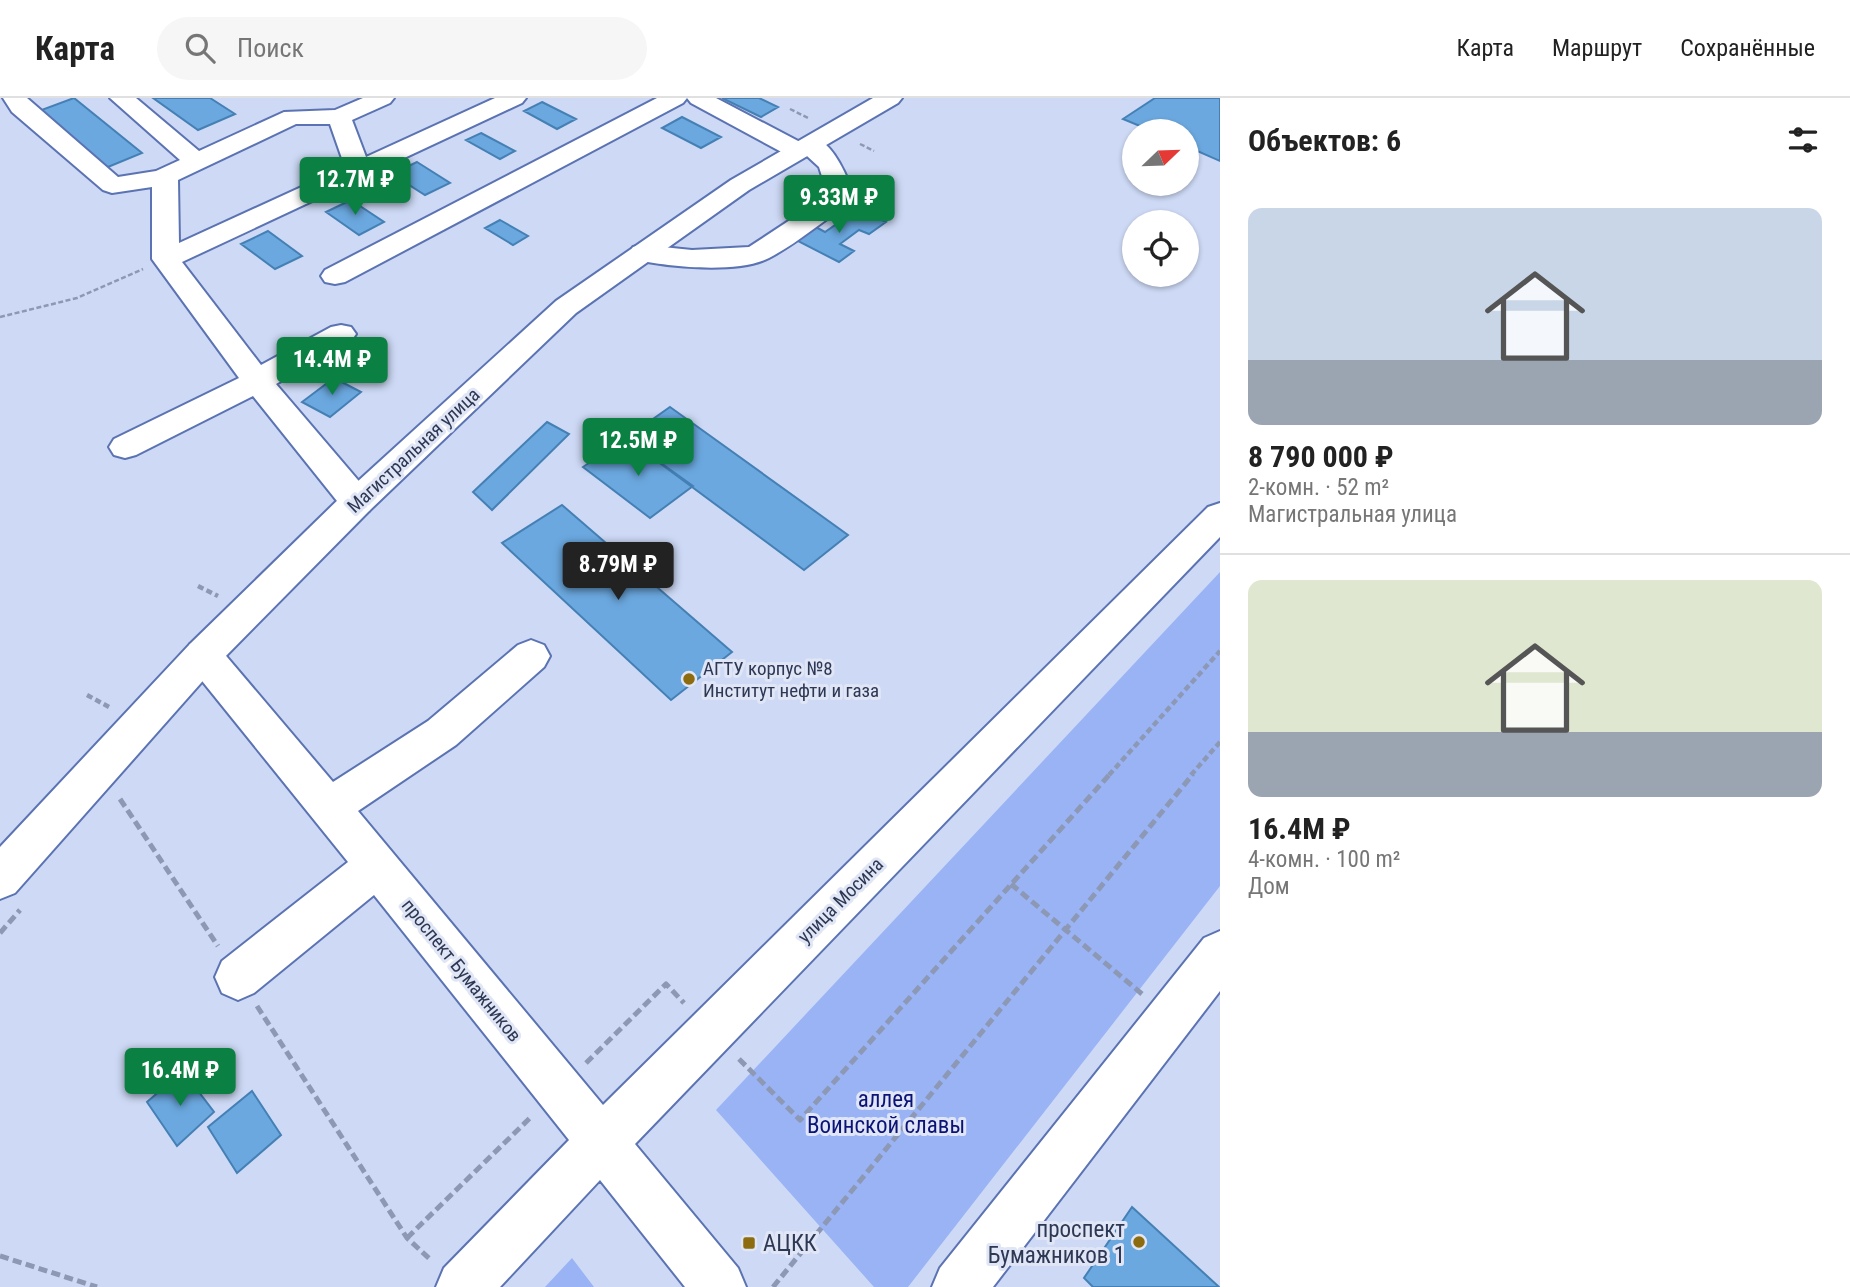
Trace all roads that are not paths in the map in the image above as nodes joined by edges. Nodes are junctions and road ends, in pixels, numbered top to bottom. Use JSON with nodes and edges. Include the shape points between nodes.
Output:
{"nodes":[{"id":1,"x":15,"y":98,"type":"edge"},
{"id":2,"x":122,"y":98,"type":"edge"},
{"id":3,"x":382,"y":98,"type":"edge"},
{"id":4,"x":514,"y":98,"type":"edge"},
{"id":5,"x":675,"y":98,"type":"edge"},
{"id":6,"x":699,"y":98,"type":"edge"},
{"id":7,"x":890,"y":98,"type":"edge"},
{"id":8,"x":339,"y":117,"type":"junction"},
{"id":9,"x":804,"y":148,"type":"junction"},
{"id":10,"x":196,"y":161,"type":"junction"},
{"id":11,"x":359,"y":172,"type":"junction"},
{"id":12,"x":165,"y":176,"type":"junction"},
{"id":13,"x":643,"y":253,"type":"junction"},
{"id":14,"x":166,"y":259,"type":"junction"},
{"id":15,"x":335,"y":276,"type":"dead end"},
{"id":16,"x":341,"y":334,"type":"dead end"},
{"id":17,"x":257,"y":381,"type":"junction"},
{"id":18,"x":125,"y":447,"type":"dead end"},
{"id":19,"x":357,"y":502,"type":"junction"},
{"id":20,"x":1220,"y":516,"type":"edge"},
{"id":21,"x":203,"y":655,"type":"junction"},
{"id":22,"x":531,"y":656,"type":"dead end"},
{"id":23,"x":328,"y":808,"type":"junction"},
{"id":24,"x":377,"y":865,"type":"junction"},
{"id":25,"x":0,"y":878,"type":"edge"},
{"id":26,"x":1220,"y":954,"type":"edge"},
{"id":27,"x":238,"y":977,"type":"road end"},
{"id":28,"x":602,"y":1142,"type":"junction"},
{"id":29,"x":449,"y":1275,"type":"edge"},
{"id":30,"x":719,"y":1287,"type":"edge"},
{"id":31,"x":959,"y":1287,"type":"edge"}],
"edges":[{"from":1,"to":12,"type":"main road","via":[[112,185]]},
{"from":2,"to":10,"type":"main road"},
{"from":3,"to":8,"type":"main road"},
{"from":4,"to":11,"type":"main road"},
{"from":5,"to":15,"type":"main road"},
{"from":6,"to":9,"type":"main road"},
{"from":7,"to":9,"type":"main road","name":"Магистральная улица"},
{"from":8,"to":10,"type":"main road","via":[[292,117]]},
{"from":8,"to":11,"type":"main road"},
{"from":9,"to":13,"type":"main road","name":"Магистральная улица","via":[[740,185]]},
{"from":9,"to":13,"type":"main road","via":[[830,165],[842,197],[758,253],[692,258]]},
{"from":10,"to":12,"type":"main road"},
{"from":11,"to":14,"type":"main road"},
{"from":12,"to":14,"type":"main road"},
{"from":13,"to":19,"type":"main road","name":"Магистральная улица","via":[[566,307]]},
{"from":14,"to":17,"type":"main road"},
{"from":16,"to":17,"type":"main road"},
{"from":17,"to":18,"type":"main road"},
{"from":17,"to":19,"type":"main road"},
{"from":19,"to":21,"type":"main road","name":"Магистральная улица"},
{"from":20,"to":28,"type":"main road","name":"улица Мосина"},
{"from":21,"to":23,"type":"main road","name":"проспект Бумажников"},
{"from":21,"to":25,"type":"main road","name":"Магистральная улица"},
{"from":22,"to":23,"type":"main road","via":[[442,733]]},
{"from":23,"to":24,"type":"main road","name":"проспект Бумажников"},
{"from":24,"to":27,"type":"main road"},
{"from":24,"to":28,"type":"main road","name":"проспект Бумажников"},
{"from":26,"to":31,"type":"main road"},
{"from":28,"to":29,"type":"main road","name":"улица Мосина"},
{"from":28,"to":30,"type":"main road","name":"проспект Бумажников"}]}
